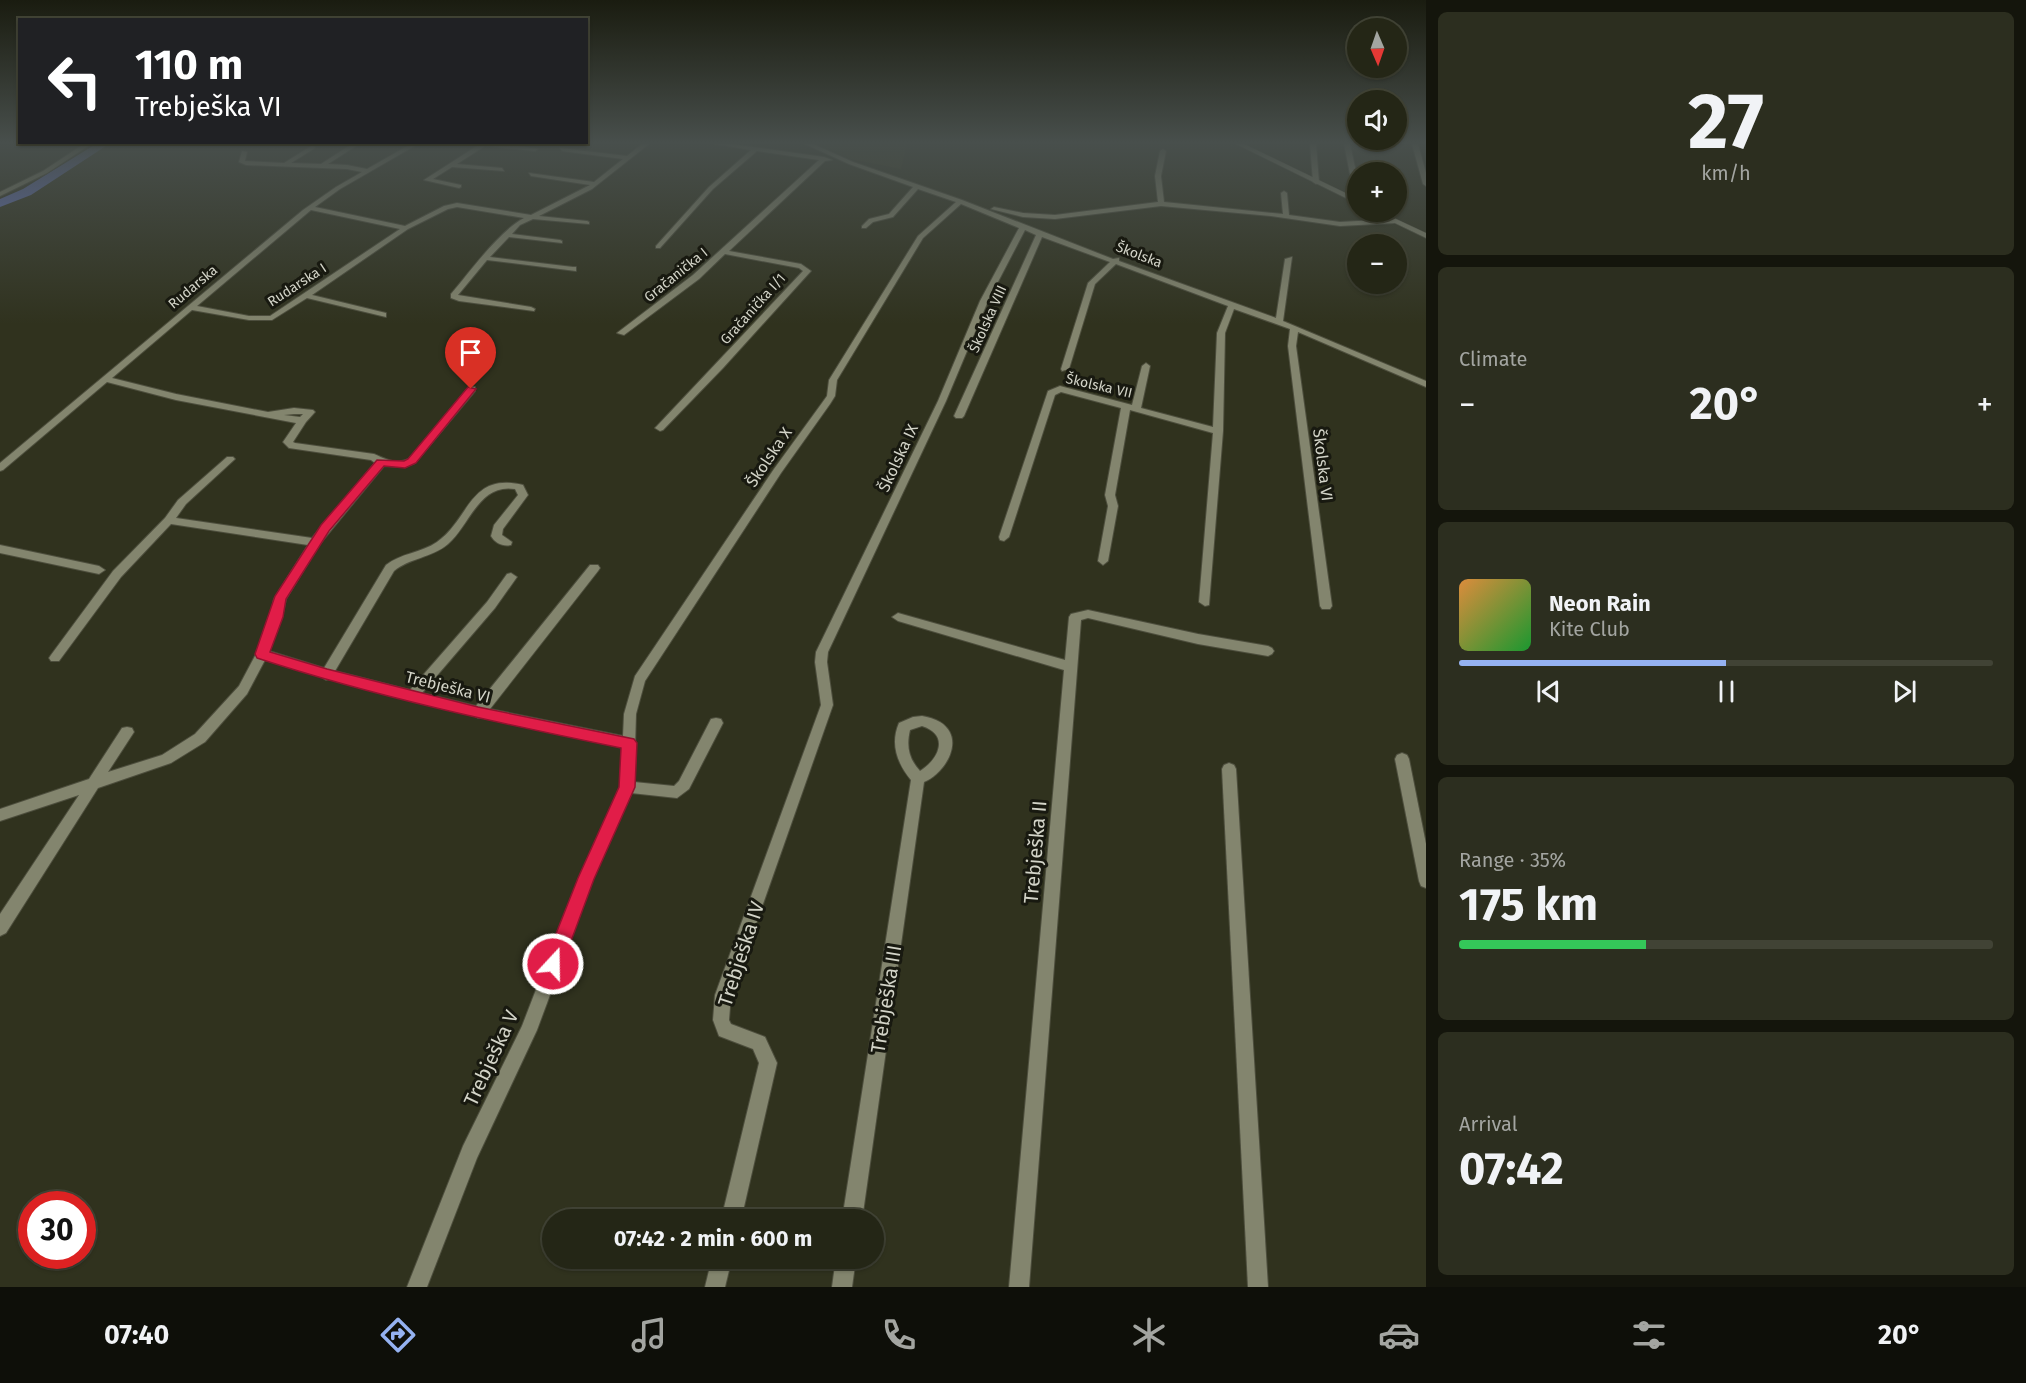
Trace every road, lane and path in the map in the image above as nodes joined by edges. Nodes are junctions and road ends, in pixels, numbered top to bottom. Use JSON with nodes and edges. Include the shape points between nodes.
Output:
{"nodes":[{"id":1,"x":316,"y":204,"type":"edge"},
{"id":2,"x":556,"y":204,"type":"edge"},
{"id":3,"x":697,"y":204,"type":"edge"},
{"id":4,"x":776,"y":204,"type":"edge"},
{"id":5,"x":902,"y":204,"type":"edge"},
{"id":6,"x":957,"y":204,"type":"edge"},
{"id":7,"x":967,"y":204,"type":"edge"},
{"id":8,"x":975,"y":204,"type":"edge"},
{"id":9,"x":1161,"y":204,"type":"joint"},
{"id":10,"x":1285,"y":204,"type":"edge"},
{"id":11,"x":310,"y":208,"type":"junction"},
{"id":12,"x":531,"y":216,"type":"junction"},
{"id":13,"x":1286,"y":216,"type":"junction"},
{"id":14,"x":1377,"y":222,"type":"edge"},
{"id":15,"x":1397,"y":222,"type":"edge"},
{"id":16,"x":587,"y":223,"type":"dead end"},
{"id":17,"x":864,"y":226,"type":"dead end"},
{"id":18,"x":1023,"y":227,"type":"junction"},
{"id":19,"x":406,"y":228,"type":"junction"},
{"id":20,"x":1041,"y":234,"type":"junction"},
{"id":21,"x":506,"y":235,"type":"junction"},
{"id":22,"x":1426,"y":236,"type":"edge"},
{"id":23,"x":560,"y":242,"type":"dead end"},
{"id":24,"x":658,"y":247,"type":"dead end"},
{"id":25,"x":724,"y":252,"type":"junction"},
{"id":26,"x":485,"y":258,"type":"junction"},
{"id":27,"x":1289,"y":259,"type":"dead end"},
{"id":28,"x":1116,"y":260,"type":"junction"},
{"id":29,"x":573,"y":269,"type":"dead end"},
{"id":30,"x":307,"y":296,"type":"junction"},
{"id":31,"x":1232,"y":305,"type":"junction"},
{"id":32,"x":190,"y":307,"type":"junction"},
{"id":33,"x":531,"y":309,"type":"dead end"},
{"id":34,"x":383,"y":315,"type":"dead end"},
{"id":35,"x":1280,"y":322,"type":"junction"},
{"id":36,"x":1294,"y":328,"type":"junction"},
{"id":37,"x":621,"y":333,"type":"dead end"},
{"id":38,"x":1146,"y":366,"type":"dead end"},
{"id":39,"x":1065,"y":369,"type":"dead end"},
{"id":40,"x":105,"y":379,"type":"junction"},
{"id":41,"x":1426,"y":384,"type":"edge"},
{"id":42,"x":471,"y":389,"type":"dead end"},
{"id":43,"x":1131,"y":407,"type":"junction"},
{"id":44,"x":959,"y":416,"type":"dead end"},
{"id":45,"x":660,"y":428,"type":"dead end"},
{"id":46,"x":1218,"y":431,"type":"junction"},
{"id":47,"x":230,"y":459,"type":"dead end"},
{"id":48,"x":381,"y":463,"type":"junction"},
{"id":49,"x":0,"y":468,"type":"edge"},
{"id":50,"x":169,"y":520,"type":"junction"},
{"id":51,"x":1004,"y":537,"type":"dead end"},
{"id":52,"x":315,"y":542,"type":"junction"},
{"id":53,"x":507,"y":542,"type":"dead end"},
{"id":54,"x":0,"y":549,"type":"edge"},
{"id":55,"x":1103,"y":561,"type":"dead end"},
{"id":56,"x":594,"y":568,"type":"dead end"},
{"id":57,"x":99,"y":570,"type":"dead end"},
{"id":58,"x":511,"y":577,"type":"dead end"},
{"id":59,"x":1206,"y":602,"type":"dead end"},
{"id":60,"x":1326,"y":606,"type":"dead end"},
{"id":61,"x":898,"y":617,"type":"dead end"},
{"id":62,"x":1268,"y":651,"type":"dead end"},
{"id":63,"x":262,"y":654,"type":"junction"},
{"id":64,"x":55,"y":658,"type":"dead end"},
{"id":65,"x":1072,"y":667,"type":"junction"},
{"id":66,"x":327,"y":675,"type":"junction"},
{"id":67,"x":412,"y":696,"type":"junction"},
{"id":68,"x":827,"y":705,"type":"joint"},
{"id":69,"x":478,"y":713,"type":"junction"},
{"id":70,"x":716,"y":723,"type":"dead end"},
{"id":71,"x":127,"y":732,"type":"dead end"},
{"id":72,"x":629,"y":743,"type":"junction"},
{"id":73,"x":1401,"y":759,"type":"dead end"},
{"id":74,"x":1229,"y":769,"type":"dead end"},
{"id":75,"x":918,"y":778,"type":"dead end"},
{"id":76,"x":93,"y":783,"type":"junction"},
{"id":77,"x":627,"y":787,"type":"junction"},
{"id":78,"x":0,"y":815,"type":"edge"},
{"id":79,"x":1426,"y":881,"type":"edge"},
{"id":80,"x":0,"y":928,"type":"edge"},
{"id":81,"x":734,"y":1209,"type":"edge"},
{"id":82,"x":854,"y":1209,"type":"edge"},
{"id":83,"x":719,"y":1269,"type":"edge"},
{"id":84,"x":844,"y":1269,"type":"edge"},
{"id":85,"x":417,"y":1287,"type":"edge"},
{"id":86,"x":715,"y":1287,"type":"edge"},
{"id":87,"x":842,"y":1287,"type":"edge"},
{"id":88,"x":1019,"y":1287,"type":"edge"},
{"id":89,"x":1258,"y":1287,"type":"edge"}],
"edges":[{"from":1,"to":11,"type":"street","name":"Rudarska"},
{"from":2,"to":12,"type":"street"},
{"from":3,"to":24,"type":"street"},
{"from":4,"to":25,"type":"street","name":"Gračanička I"},
{"from":5,"to":17,"type":"street","via":[[891,216],[870,220]]},
{"from":6,"to":72,"type":"street","name":"Školska X","via":[[920,237],[833,380],[826,404],[639,680],[630,714]]},
{"from":7,"to":18,"type":"street","name":"Školska"},
{"from":8,"to":9,"type":"street","via":[[1041,217]]},
{"from":9,"to":13,"type":"street"},
{"from":10,"to":13,"type":"street"},
{"from":11,"to":19,"type":"street"},
{"from":11,"to":32,"type":"street","name":"Rudarska"},
{"from":12,"to":16,"type":"street","name":"Rudarska I"},
{"from":12,"to":19,"type":"street","name":"Rudarska I","via":[[450,205]]},
{"from":12,"to":21,"type":"street"},
{"from":13,"to":14,"type":"street","via":[[1340,224]]},
{"from":15,"to":22,"type":"street"},
{"from":18,"to":20,"type":"street","name":"Školska"},
{"from":18,"to":68,"type":"street","name":"Školska IX","via":[[984,302],[942,401],[822,652]]},
{"from":19,"to":30,"type":"street","name":"Rudarska I"},
{"from":20,"to":28,"type":"street","name":"Školska"},
{"from":20,"to":44,"type":"street","name":"Školska VIII"},
{"from":21,"to":23,"type":"street"},
{"from":21,"to":26,"type":"street"},
{"from":25,"to":37,"type":"street","name":"Gračanička I","via":[[696,278]]},
{"from":25,"to":45,"type":"street","name":"Gračanička I/1","via":[[801,266],[807,271]]},
{"from":26,"to":29,"type":"street"},
{"from":26,"to":33,"type":"street","via":[[454,296]]},
{"from":27,"to":35,"type":"street"},
{"from":28,"to":31,"type":"street","name":"Školska"},
{"from":28,"to":39,"type":"street","via":[[1092,283]]},
{"from":30,"to":32,"type":"street","name":"Rudarska I","via":[[273,318],[249,318]]},
{"from":30,"to":34,"type":"street"},
{"from":31,"to":35,"type":"street","name":"Školska"},
{"from":31,"to":46,"type":"street","via":[[1221,333]]},
{"from":32,"to":40,"type":"street","name":"Rudarska"},
{"from":35,"to":36,"type":"street","name":"Školska"},
{"from":36,"to":41,"type":"street","name":"Školska"},
{"from":36,"to":60,"type":"street","name":"Školska VI","via":[[1292,346]]},
{"from":38,"to":43,"type":"street"},
{"from":40,"to":48,"type":"street","via":[[176,397],[302,420],[288,442],[292,446],[374,457]]},
{"from":40,"to":49,"type":"street","name":"Rudarska"},
{"from":42,"to":48,"type":"street","via":[[412,461]]},
{"from":43,"to":46,"type":"street","name":"Školska VII"},
{"from":43,"to":51,"type":"street","name":"Školska VII","via":[[1060,389],[1051,393]]},
{"from":43,"to":55,"type":"street","via":[[1110,495],[1113,506]]},
{"from":46,"to":59,"type":"street"},
{"from":47,"to":50,"type":"street"},
{"from":48,"to":52,"type":"street"},
{"from":50,"to":52,"type":"street"},
{"from":50,"to":64,"type":"street","via":[[117,574]]},
{"from":52,"to":63,"type":"street","via":[[280,599]]},
{"from":53,"to":66,"type":"street","via":[[496,536],[498,528],[523,495],[519,487],[511,484],[493,487],[480,496],[440,545],[390,568]]},
{"from":54,"to":57,"type":"street"},
{"from":56,"to":69,"type":"street"},
{"from":58,"to":67,"type":"street"},
{"from":61,"to":65,"type":"street"},
{"from":62,"to":65,"type":"street","name":"Trebješka II","via":[[1088,614],[1075,617]]},
{"from":63,"to":66,"type":"street","name":"Trebješka VI"},
{"from":63,"to":76,"type":"street","via":[[243,690],[201,738],[166,759]]},
{"from":65,"to":88,"type":"street","name":"Trebješka II"},
{"from":66,"to":67,"type":"street","name":"Trebješka VI"},
{"from":67,"to":69,"type":"street","name":"Trebješka VI"},
{"from":68,"to":81,"type":"street","name":"Trebješka IV","via":[[723,995],[721,1020],[725,1030],[759,1043],[768,1064]]},
{"from":69,"to":72,"type":"street","name":"Trebješka VI"},
{"from":70,"to":77,"type":"street","via":[[677,792]]},
{"from":71,"to":76,"type":"street"},
{"from":72,"to":77,"type":"street","name":"Trebješka V"},
{"from":73,"to":79,"type":"street"},
{"from":74,"to":89,"type":"street"},
{"from":75,"to":82,"type":"street","name":"Trebješka III"},
{"from":76,"to":78,"type":"street"},
{"from":76,"to":80,"type":"street"},
{"from":77,"to":85,"type":"street","name":"Trebješka V","via":[[586,878],[529,1030],[470,1153]]},
{"from":83,"to":86,"type":"street"},
{"from":84,"to":87,"type":"street"}]}
